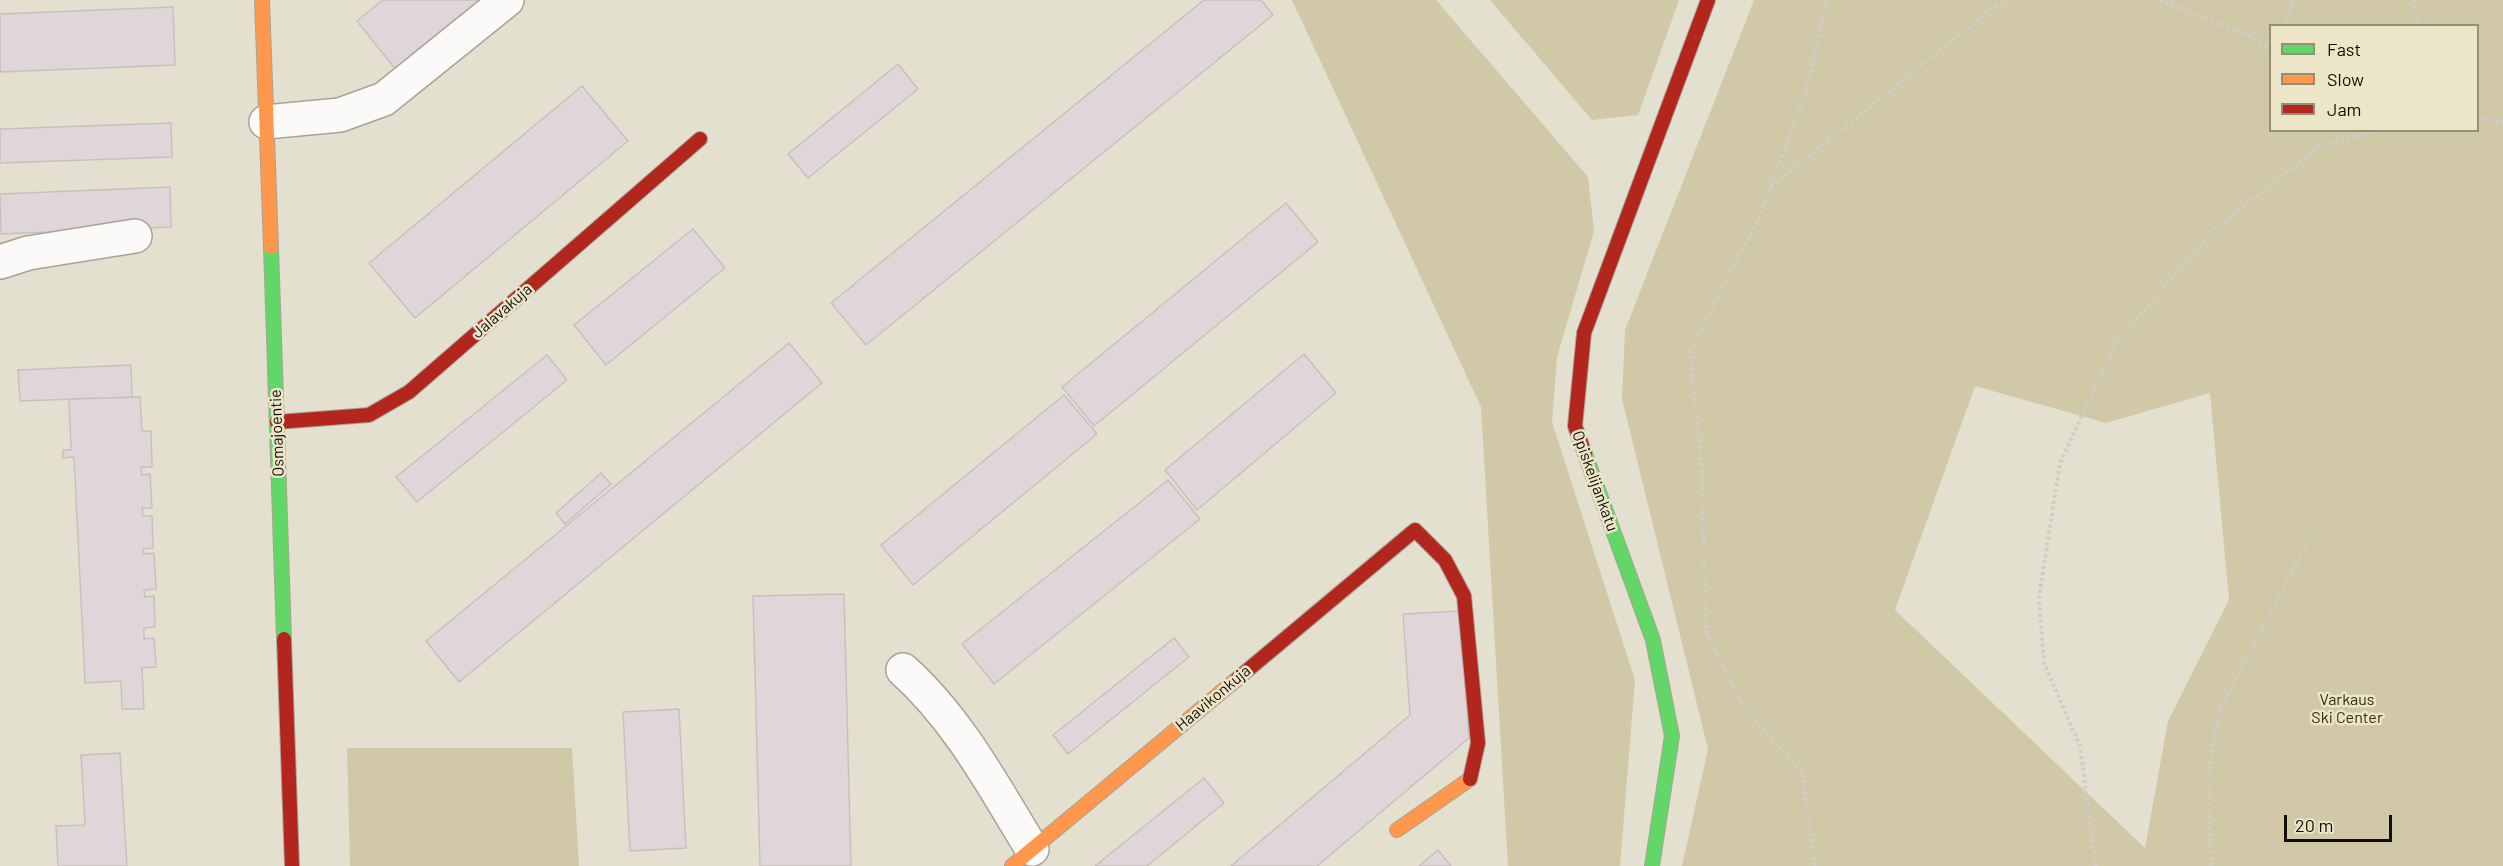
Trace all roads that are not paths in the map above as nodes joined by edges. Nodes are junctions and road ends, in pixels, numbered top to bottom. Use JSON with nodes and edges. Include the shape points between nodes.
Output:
{"nodes":[{"id":1,"x":262,"y":0,"type":"edge"},
{"id":2,"x":507,"y":0,"type":"edge"},
{"id":3,"x":1708,"y":0,"type":"edge"},
{"id":4,"x":266,"y":122,"type":"junction"},
{"id":5,"x":700,"y":139,"type":"dead end"},
{"id":6,"x":135,"y":236,"type":"dead end"},
{"id":7,"x":0,"y":262,"type":"edge"},
{"id":8,"x":277,"y":422,"type":"junction"},
{"id":9,"x":903,"y":670,"type":"dead end"},
{"id":10,"x":1397,"y":830,"type":"dead end"},
{"id":11,"x":1022,"y":857,"type":"edge"},
{"id":12,"x":292,"y":866,"type":"edge"},
{"id":13,"x":1652,"y":866,"type":"edge"}],
"edges":[{"from":1,"to":4,"type":"street","name":"Osmajoentie"},
{"from":2,"to":4,"type":"street","via":[[384,99],[340,115]]},
{"from":3,"to":13,"type":"street","name":"Opiskelijankatu","via":[[1584,333],[1575,426],[1653,640],[1672,736]]},
{"from":4,"to":8,"type":"street","name":"Osmajoentie"},
{"from":5,"to":8,"type":"street","name":"Jalavakuja","via":[[409,392],[369,416]]},
{"from":6,"to":7,"type":"street"},
{"from":8,"to":12,"type":"street","name":"Osmajoentie"},
{"from":9,"to":11,"type":"street","via":[[927,692],[968,746]]},
{"from":10,"to":11,"type":"street","name":"Haavikonkuja","via":[[1471,778],[1478,743],[1464,596],[1445,560],[1415,530]]}]}
